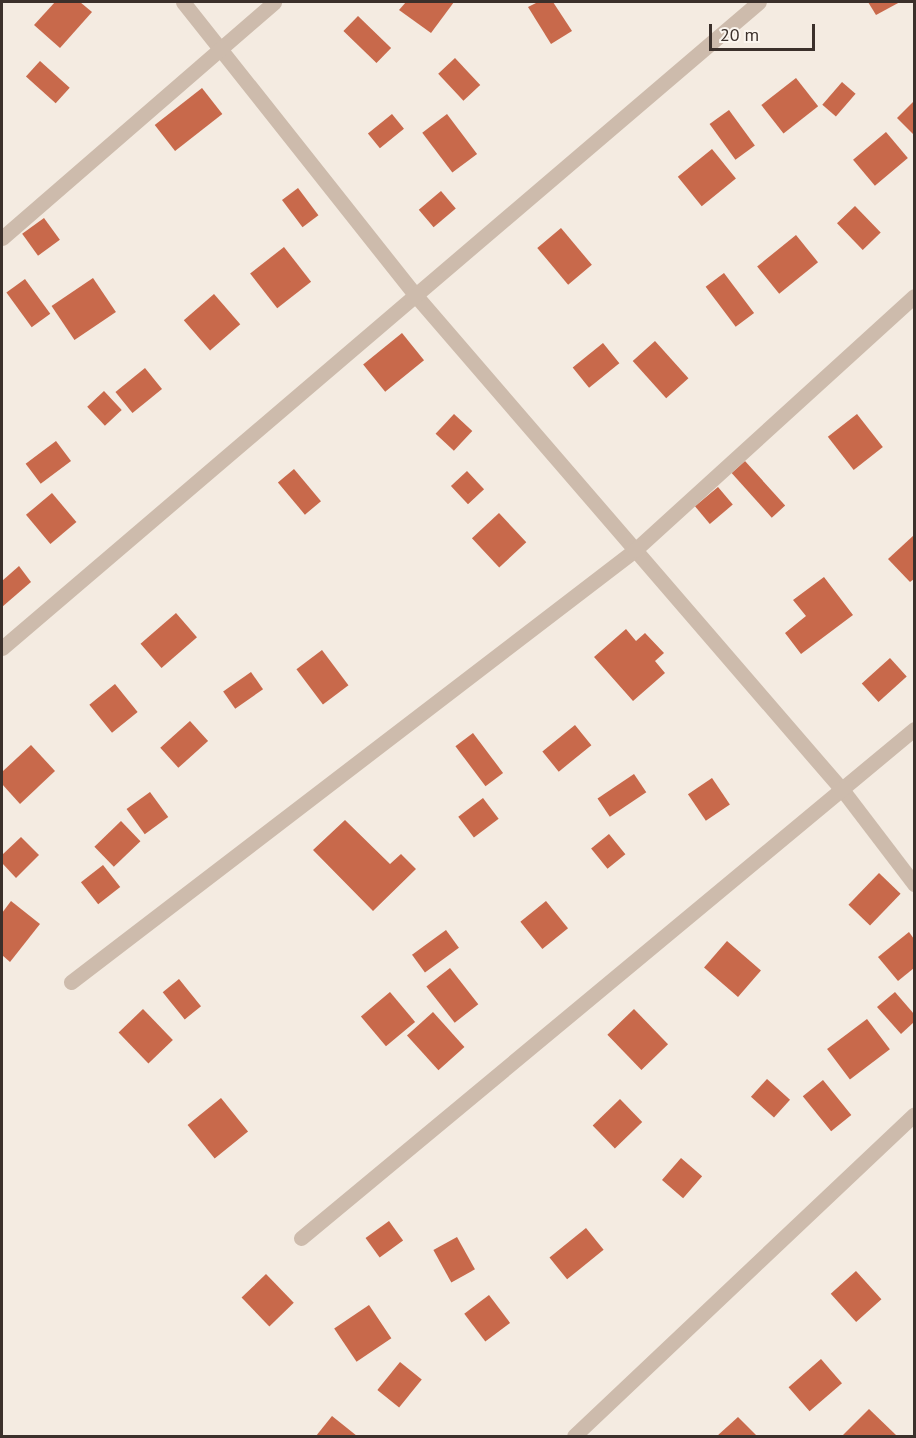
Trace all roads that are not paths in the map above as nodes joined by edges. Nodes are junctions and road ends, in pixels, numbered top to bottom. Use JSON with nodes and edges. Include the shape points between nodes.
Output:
{"nodes":[{"id":1,"x":183,"y":2,"type":"edge"},
{"id":2,"x":274,"y":2,"type":"edge"},
{"id":3,"x":759,"y":2,"type":"edge"},
{"id":4,"x":222,"y":46,"type":"junction"},
{"id":5,"x":2,"y":238,"type":"edge"},
{"id":6,"x":915,"y":296,"type":"edge"},
{"id":7,"x":417,"y":297,"type":"junction"},
{"id":8,"x":635,"y":550,"type":"junction"},
{"id":9,"x":2,"y":648,"type":"edge"},
{"id":10,"x":915,"y":729,"type":"edge"},
{"id":11,"x":844,"y":792,"type":"junction"},
{"id":12,"x":915,"y":884,"type":"edge"},
{"id":13,"x":71,"y":982,"type":"dead end"},
{"id":14,"x":915,"y":1115,"type":"edge"},
{"id":15,"x":301,"y":1238,"type":"dead end"},
{"id":16,"x":574,"y":1437,"type":"edge"}],
"edges":[{"from":1,"to":4,"type":"street"},
{"from":2,"to":4,"type":"street"},
{"from":3,"to":7,"type":"street"},
{"from":4,"to":5,"type":"street"},
{"from":4,"to":7,"type":"street"},
{"from":6,"to":8,"type":"street"},
{"from":7,"to":8,"type":"street"},
{"from":7,"to":9,"type":"street"},
{"from":8,"to":11,"type":"street"},
{"from":8,"to":13,"type":"street"},
{"from":10,"to":11,"type":"street"},
{"from":11,"to":12,"type":"street"},
{"from":11,"to":15,"type":"street"},
{"from":14,"to":16,"type":"street"}]}
